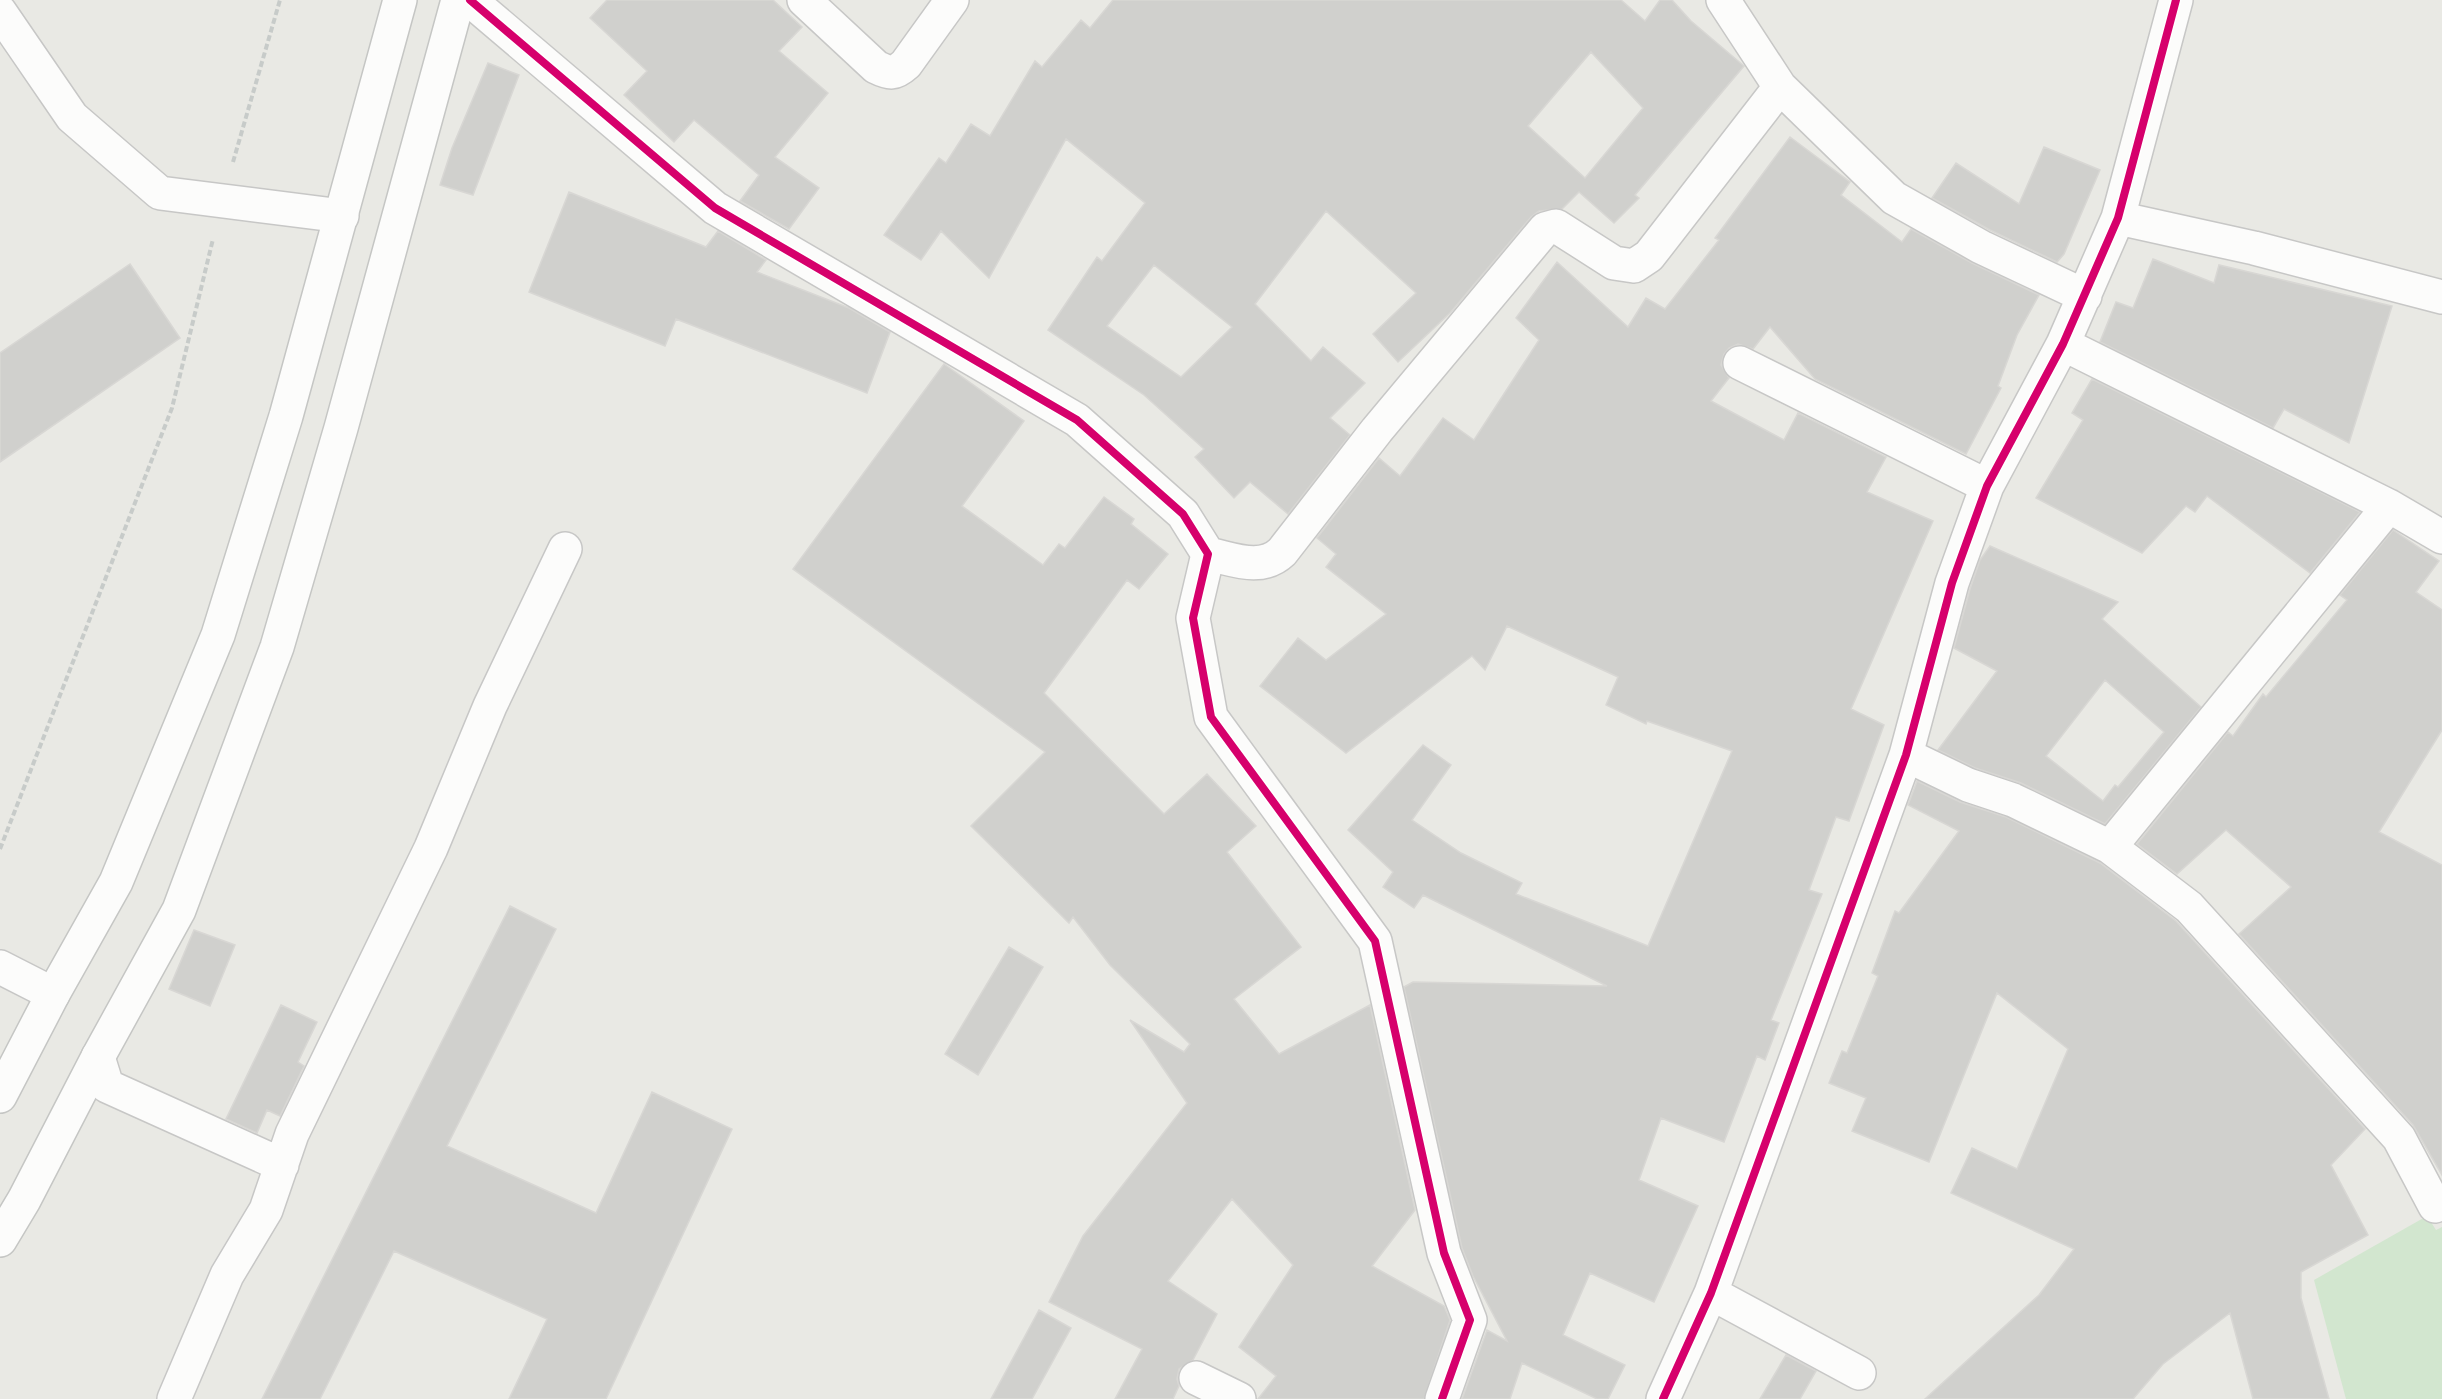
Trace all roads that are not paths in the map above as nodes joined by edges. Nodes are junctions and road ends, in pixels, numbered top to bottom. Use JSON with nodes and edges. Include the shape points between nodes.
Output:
{"nodes":[{"id":1,"x":400,"y":0,"type":"edge"},
{"id":2,"x":458,"y":0,"type":"edge"},
{"id":3,"x":470,"y":0,"type":"edge"},
{"id":4,"x":804,"y":0,"type":"edge"},
{"id":5,"x":952,"y":0,"type":"edge"},
{"id":6,"x":1723,"y":0,"type":"edge"},
{"id":7,"x":2176,"y":0,"type":"edge"},
{"id":8,"x":0,"y":12,"type":"edge"},
{"id":9,"x":1780,"y":87,"type":"junction"},
{"id":10,"x":342,"y":216,"type":"junction"},
{"id":11,"x":2118,"y":218,"type":"junction"},
{"id":12,"x":2085,"y":296,"type":"junction"},
{"id":13,"x":2442,"y":297,"type":"edge"},
{"id":14,"x":2064,"y":344,"type":"junction"},
{"id":15,"x":1740,"y":363,"type":"dead end"},
{"id":16,"x":1987,"y":486,"type":"junction"},
{"id":17,"x":2389,"y":507,"type":"junction"},
{"id":18,"x":2442,"y":537,"type":"edge"},
{"id":19,"x":565,"y":549,"type":"dead end"},
{"id":20,"x":1208,"y":554,"type":"junction"},
{"id":21,"x":1906,"y":755,"type":"junction"},
{"id":22,"x":2109,"y":847,"type":"junction"},
{"id":23,"x":0,"y":967,"type":"edge"},
{"id":24,"x":53,"y":994,"type":"junction"},
{"id":25,"x":98,"y":1057,"type":"junction"},
{"id":26,"x":0,"y":1096,"type":"edge"},
{"id":27,"x":282,"y":1165,"type":"junction"},
{"id":28,"x":2434,"y":1206,"type":"dead end"},
{"id":29,"x":0,"y":1240,"type":"edge"},
{"id":30,"x":1711,"y":1293,"type":"junction"},
{"id":31,"x":1859,"y":1373,"type":"dead end"},
{"id":32,"x":1196,"y":1378,"type":"dead end"},
{"id":33,"x":174,"y":1399,"type":"edge"},
{"id":34,"x":1239,"y":1399,"type":"edge"},
{"id":35,"x":1442,"y":1399,"type":"edge"},
{"id":36,"x":1663,"y":1399,"type":"edge"}],
"edges":[{"from":1,"to":10,"type":"street"},
{"from":2,"to":25,"type":"street","via":[[277,646],[178,910]]},
{"from":3,"to":20,"type":"street","via":[[715,208],[1077,420],[1183,514]]},
{"from":4,"to":5,"type":"street","via":[[876,67],[889,73],[906,64]]},
{"from":6,"to":9,"type":"street"},
{"from":7,"to":11,"type":"street"},
{"from":8,"to":10,"type":"street","via":[[72,117],[160,193]]},
{"from":9,"to":12,"type":"street","via":[[1894,198],[1981,247]]},
{"from":9,"to":20,"type":"street","via":[[1649,256],[1634,266],[1614,263],[1556,226],[1545,229],[1272,561],[1261,565]]},
{"from":10,"to":24,"type":"street","via":[[286,416],[218,635],[116,882]]},
{"from":11,"to":12,"type":"street"},
{"from":11,"to":13,"type":"street"},
{"from":12,"to":14,"type":"street"},
{"from":14,"to":16,"type":"street"},
{"from":14,"to":17,"type":"street"},
{"from":15,"to":16,"type":"street"},
{"from":16,"to":21,"type":"street","via":[[1952,583]]},
{"from":17,"to":18,"type":"street"},
{"from":17,"to":22,"type":"street"},
{"from":19,"to":27,"type":"street","via":[[490,706],[431,848],[292,1134]]},
{"from":20,"to":35,"type":"street","via":[[1193,618],[1211,717],[1375,941],[1444,1253],[1470,1320]]},
{"from":21,"to":22,"type":"street","via":[[1968,785],[2013,800]]},
{"from":21,"to":30,"type":"street"},
{"from":22,"to":28,"type":"street","via":[[2189,907],[2399,1138]]},
{"from":23,"to":24,"type":"street"},
{"from":24,"to":26,"type":"street"},
{"from":25,"to":27,"type":"street","via":[[107,1086]]},
{"from":25,"to":29,"type":"street"},
{"from":27,"to":33,"type":"street","via":[[266,1210],[227,1275]]},
{"from":30,"to":31,"type":"street"},
{"from":30,"to":36,"type":"street"},
{"from":32,"to":34,"type":"street"}]}
